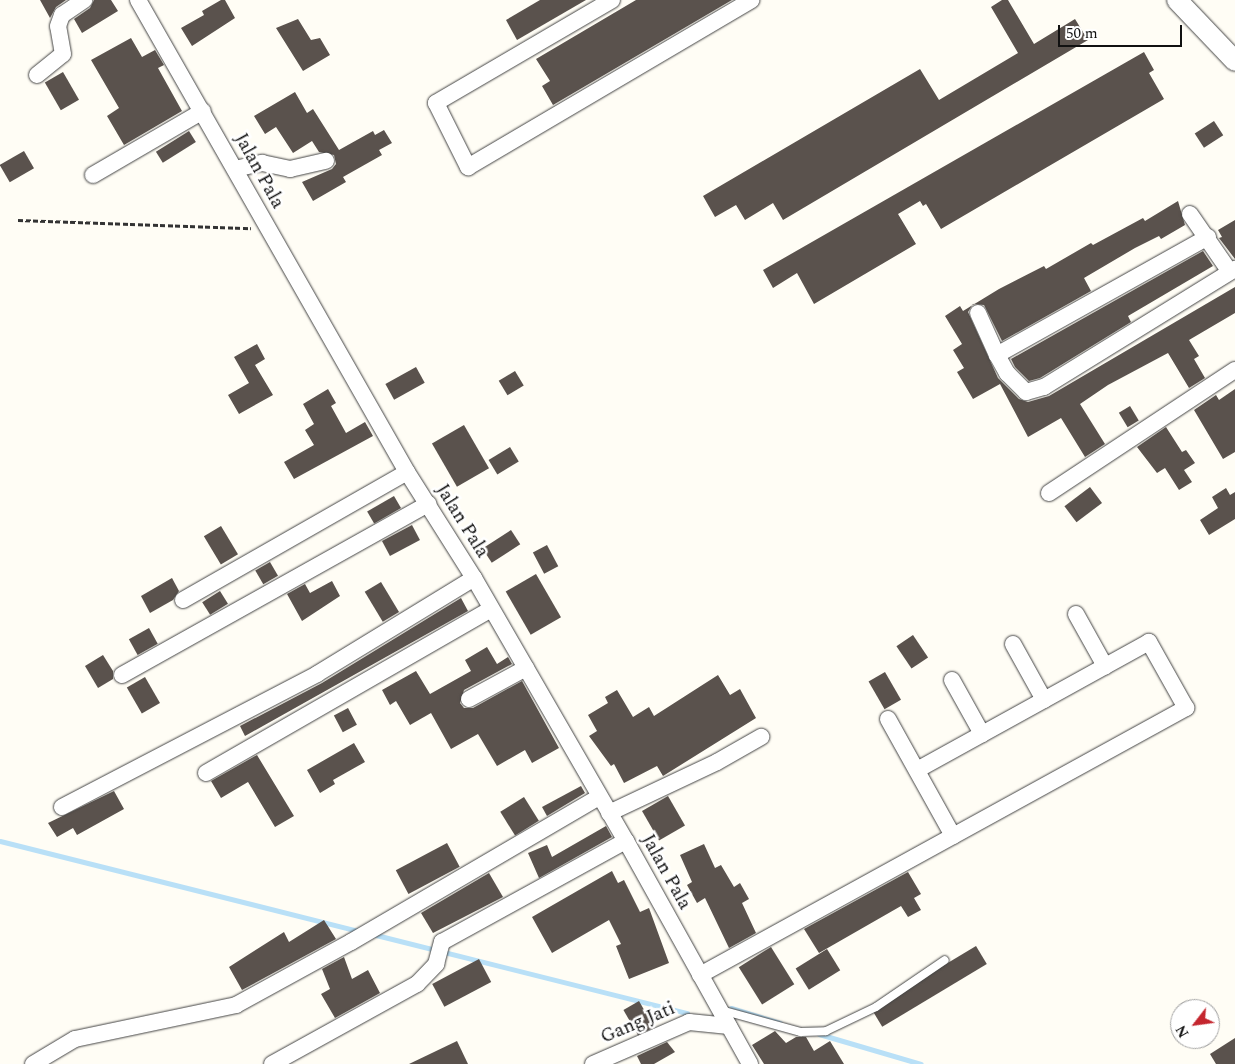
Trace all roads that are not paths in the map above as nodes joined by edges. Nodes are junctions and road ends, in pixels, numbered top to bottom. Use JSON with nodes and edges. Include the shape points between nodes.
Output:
{"nodes":[{"id":1,"x":84,"y":0,"type":"edge"},
{"id":2,"x":138,"y":0,"type":"edge"},
{"id":3,"x":612,"y":0,"type":"edge"},
{"id":4,"x":752,"y":0,"type":"edge"},
{"id":5,"x":1177,"y":0,"type":"edge"},
{"id":6,"x":1235,"y":61,"type":"edge"},
{"id":7,"x":37,"y":74,"type":"dead end"},
{"id":8,"x":203,"y":111,"type":"junction"},
{"id":9,"x":326,"y":161,"type":"dead end"},
{"id":10,"x":235,"y":168,"type":"junction"},
{"id":11,"x":93,"y":175,"type":"dead end"},
{"id":12,"x":1190,"y":214,"type":"dead end"},
{"id":13,"x":1208,"y":237,"type":"junction"},
{"id":14,"x":1232,"y":270,"type":"edge"},
{"id":15,"x":978,"y":313,"type":"dead end"},
{"id":16,"x":997,"y":355,"type":"junction"},
{"id":17,"x":1235,"y":370,"type":"edge"},
{"id":18,"x":408,"y":472,"type":"junction"},
{"id":19,"x":1049,"y":493,"type":"dead end"},
{"id":20,"x":428,"y":504,"type":"junction"},
{"id":21,"x":474,"y":578,"type":"junction"},
{"id":22,"x":183,"y":600,"type":"dead end"},
{"id":23,"x":490,"y":610,"type":"junction"},
{"id":24,"x":1076,"y":614,"type":"dead end"},
{"id":25,"x":1013,"y":644,"type":"dead end"},
{"id":26,"x":1105,"y":666,"type":"junction"},
{"id":27,"x":526,"y":668,"type":"junction"},
{"id":28,"x":122,"y":675,"type":"dead end"},
{"id":29,"x":952,"y":680,"type":"dead end"},
{"id":30,"x":469,"y":698,"type":"dead end"},
{"id":31,"x":1044,"y":700,"type":"junction"},
{"id":32,"x":888,"y":718,"type":"dead end"},
{"id":33,"x":982,"y":734,"type":"junction"},
{"id":34,"x":761,"y":737,"type":"dead end"},
{"id":35,"x":917,"y":770,"type":"junction"},
{"id":36,"x":206,"y":773,"type":"dead end"},
{"id":37,"x":599,"y":796,"type":"junction"},
{"id":38,"x":62,"y":807,"type":"dead end"},
{"id":39,"x":608,"y":813,"type":"junction"},
{"id":40,"x":953,"y":836,"type":"junction"},
{"id":41,"x":626,"y":842,"type":"junction"},
{"id":42,"x":945,"y":960,"type":"dead end"},
{"id":43,"x":700,"y":975,"type":"junction"},
{"id":44,"x":719,"y":1010,"type":"junction"},
{"id":45,"x":729,"y":1026,"type":"junction"},
{"id":46,"x":33,"y":1064,"type":"edge"},
{"id":47,"x":272,"y":1064,"type":"edge"},
{"id":48,"x":593,"y":1064,"type":"edge"},
{"id":49,"x":750,"y":1064,"type":"edge"}],
"edges":[{"from":1,"to":7,"type":"street","via":[[62,15],[59,29],[63,54]]},
{"from":2,"to":8,"type":"street","name":"Jalan Pala"},
{"from":3,"to":4,"type":"street","via":[[590,8],[436,103],[468,167]]},
{"from":5,"to":6,"type":"street"},
{"from":8,"to":10,"type":"street","name":"Jalan Pala"},
{"from":8,"to":11,"type":"street"},
{"from":9,"to":10,"type":"street","via":[[290,170],[262,163]]},
{"from":10,"to":18,"type":"street","name":"Jalan Pala"},
{"from":12,"to":13,"type":"street"},
{"from":13,"to":14,"type":"street"},
{"from":13,"to":16,"type":"street"},
{"from":14,"to":16,"type":"street","via":[[1044,387],[1030,392],[1022,390]]},
{"from":15,"to":16,"type":"street"},
{"from":17,"to":19,"type":"street"},
{"from":18,"to":20,"type":"street","name":"Jalan Pala"},
{"from":18,"to":22,"type":"street"},
{"from":20,"to":21,"type":"street","name":"Jalan Pala"},
{"from":20,"to":28,"type":"street"},
{"from":21,"to":23,"type":"street","name":"Jalan Pala"},
{"from":21,"to":38,"type":"street","via":[[317,674]]},
{"from":23,"to":27,"type":"street","name":"Jalan Pala"},
{"from":23,"to":36,"type":"street"},
{"from":24,"to":26,"type":"street"},
{"from":25,"to":31,"type":"street"},
{"from":26,"to":31,"type":"street"},
{"from":26,"to":40,"type":"street","via":[[1149,642],[1186,708]]},
{"from":27,"to":30,"type":"street"},
{"from":27,"to":37,"type":"street","name":"Jalan Pala"},
{"from":29,"to":33,"type":"street"},
{"from":31,"to":33,"type":"street"},
{"from":32,"to":35,"type":"street"},
{"from":33,"to":35,"type":"street"},
{"from":34,"to":39,"type":"street","via":[[718,762]]},
{"from":35,"to":40,"type":"street"},
{"from":37,"to":39,"type":"street","name":"Jalan Pala"},
{"from":37,"to":46,"type":"street","via":[[397,912],[351,942],[236,1005],[76,1039]]},
{"from":39,"to":41,"type":"street","name":"Jalan Pala"},
{"from":40,"to":43,"type":"street"},
{"from":41,"to":43,"type":"street","name":"Jalan Pala"},
{"from":41,"to":47,"type":"street","via":[[442,942],[436,964],[417,984]]},
{"from":42,"to":44,"type":"lane","via":[[876,1007],[826,1031],[801,1032]]},
{"from":43,"to":44,"type":"street","name":"Jalan Pala"},
{"from":44,"to":45,"type":"street","name":"Jalan Pala"},
{"from":45,"to":48,"type":"street","name":"Gang Jati","via":[[690,1022]]},
{"from":45,"to":49,"type":"street","name":"Jalan Pala"}]}
